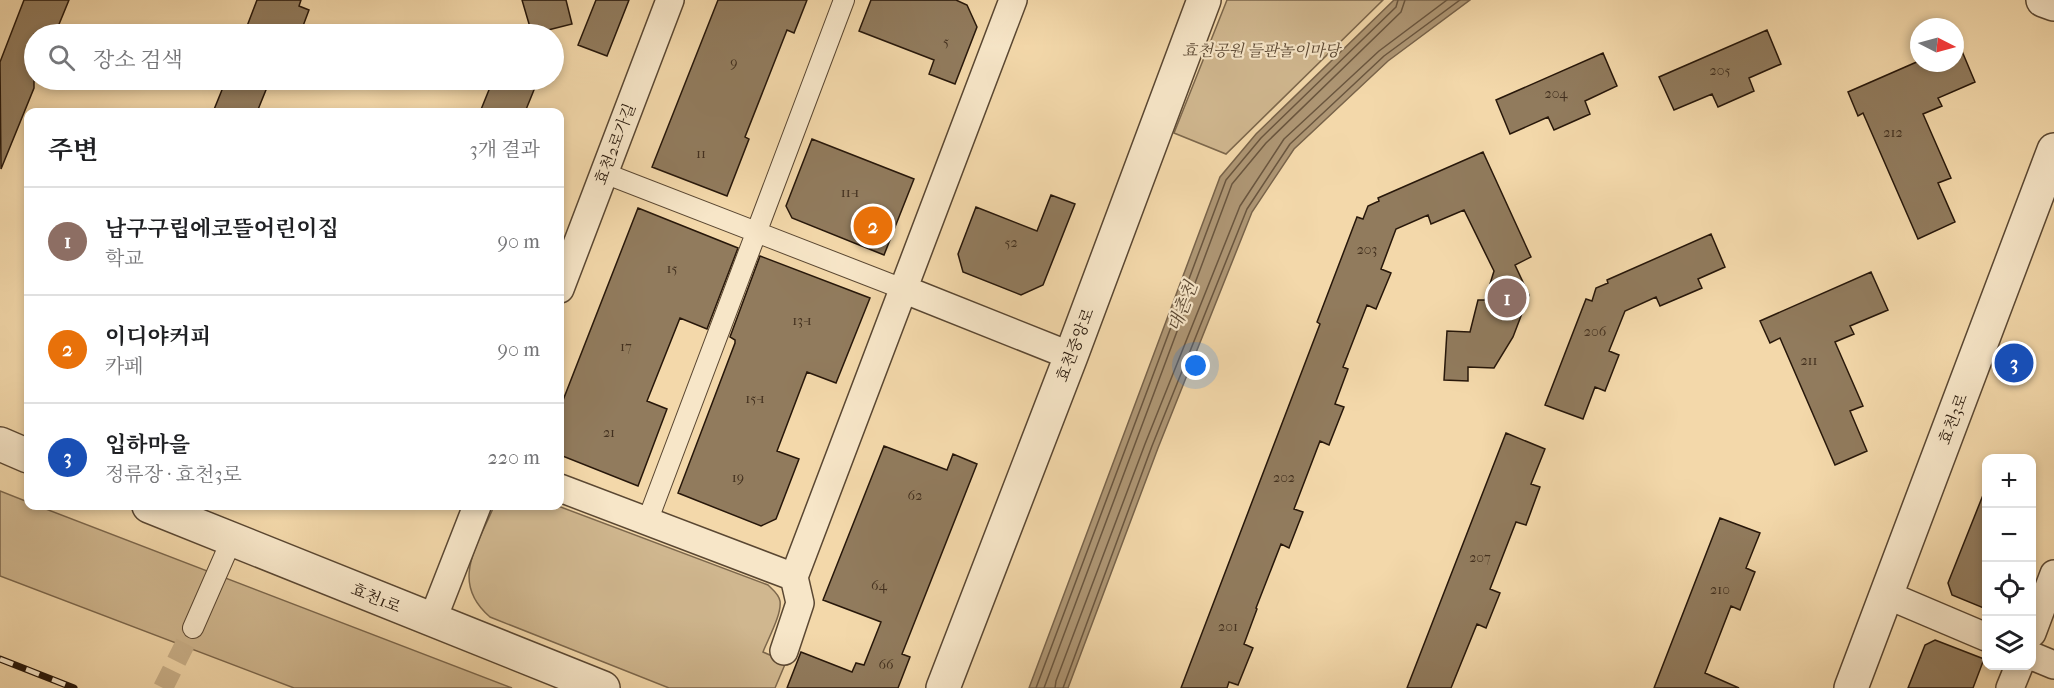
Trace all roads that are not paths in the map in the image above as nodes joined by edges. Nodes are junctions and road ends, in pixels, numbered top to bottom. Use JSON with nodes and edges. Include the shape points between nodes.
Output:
{"nodes":[{"id":1,"x":670,"y":0,"type":"edge"},
{"id":2,"x":844,"y":0,"type":"edge"},
{"id":3,"x":1013,"y":0,"type":"edge"},
{"id":4,"x":1204,"y":0,"type":"edge"},
{"id":5,"x":2043,"y":0,"type":"edge"},
{"id":6,"x":2054,"y":4,"type":"edge"},
{"id":7,"x":2054,"y":150,"type":"edge"},
{"id":8,"x":604,"y":173,"type":"junction"},
{"id":9,"x":756,"y":231,"type":"junction"},
{"id":10,"x":564,"y":278,"type":"edge"},
{"id":11,"x":903,"y":289,"type":"junction"},
{"id":12,"x":1071,"y":356,"type":"junction"},
{"id":13,"x":0,"y":444,"type":"edge"},
{"id":14,"x":24,"y":454,"type":"edge"},
{"id":15,"x":564,"y":490,"type":"edge"},
{"id":16,"x":159,"y":510,"type":"edge"},
{"id":17,"x":475,"y":510,"type":"edge"},
{"id":18,"x":646,"y":522,"type":"junction"},
{"id":19,"x":232,"y":539,"type":"junction"},
{"id":20,"x":2054,"y":574,"type":"edge"},
{"id":21,"x":794,"y":577,"type":"junction"},
{"id":22,"x":1887,"y":595,"type":"junction"},
{"id":23,"x":2036,"y":620,"type":"edge"},
{"id":24,"x":432,"y":621,"type":"junction"},
{"id":25,"x":193,"y":628,"type":"tunnel mouth"},
{"id":26,"x":1982,"y":635,"type":"edge"},
{"id":27,"x":784,"y":651,"type":"dead end"},
{"id":28,"x":2036,"y":658,"type":"edge"},
{"id":29,"x":2054,"y":665,"type":"edge"},
{"id":30,"x":2017,"y":670,"type":"edge"},
{"id":31,"x":603,"y":688,"type":"edge"},
{"id":32,"x":944,"y":688,"type":"edge"},
{"id":33,"x":1851,"y":688,"type":"edge"},
{"id":34,"x":2010,"y":688,"type":"edge"}],
"edges":[{"from":1,"to":8,"type":"street","name":"효천2로가길"},
{"from":2,"to":9,"type":"street"},
{"from":3,"to":11,"type":"street"},
{"from":4,"to":12,"type":"street","name":"효천중앙로"},
{"from":5,"to":6,"type":"street"},
{"from":7,"to":22,"type":"street","name":"효천3로"},
{"from":8,"to":9,"type":"street"},
{"from":8,"to":10,"type":"street","name":"효천2로가길"},
{"from":9,"to":11,"type":"street"},
{"from":9,"to":18,"type":"street"},
{"from":11,"to":12,"type":"street"},
{"from":11,"to":21,"type":"street"},
{"from":12,"to":32,"type":"street","name":"효천중앙로"},
{"from":13,"to":14,"type":"street"},
{"from":15,"to":18,"type":"street"},
{"from":16,"to":19,"type":"street","name":"효천1로"},
{"from":17,"to":24,"type":"street"},
{"from":18,"to":21,"type":"street"},
{"from":19,"to":24,"type":"street","name":"효천1로"},
{"from":19,"to":25,"type":"street"},
{"from":20,"to":23,"type":"street"},
{"from":21,"to":27,"type":"street","via":[[800,603]]},
{"from":22,"to":26,"type":"street"},
{"from":22,"to":33,"type":"street","name":"효천3로"},
{"from":24,"to":31,"type":"street","name":"효천1로"},
{"from":28,"to":29,"type":"street"},
{"from":30,"to":34,"type":"street"}]}
